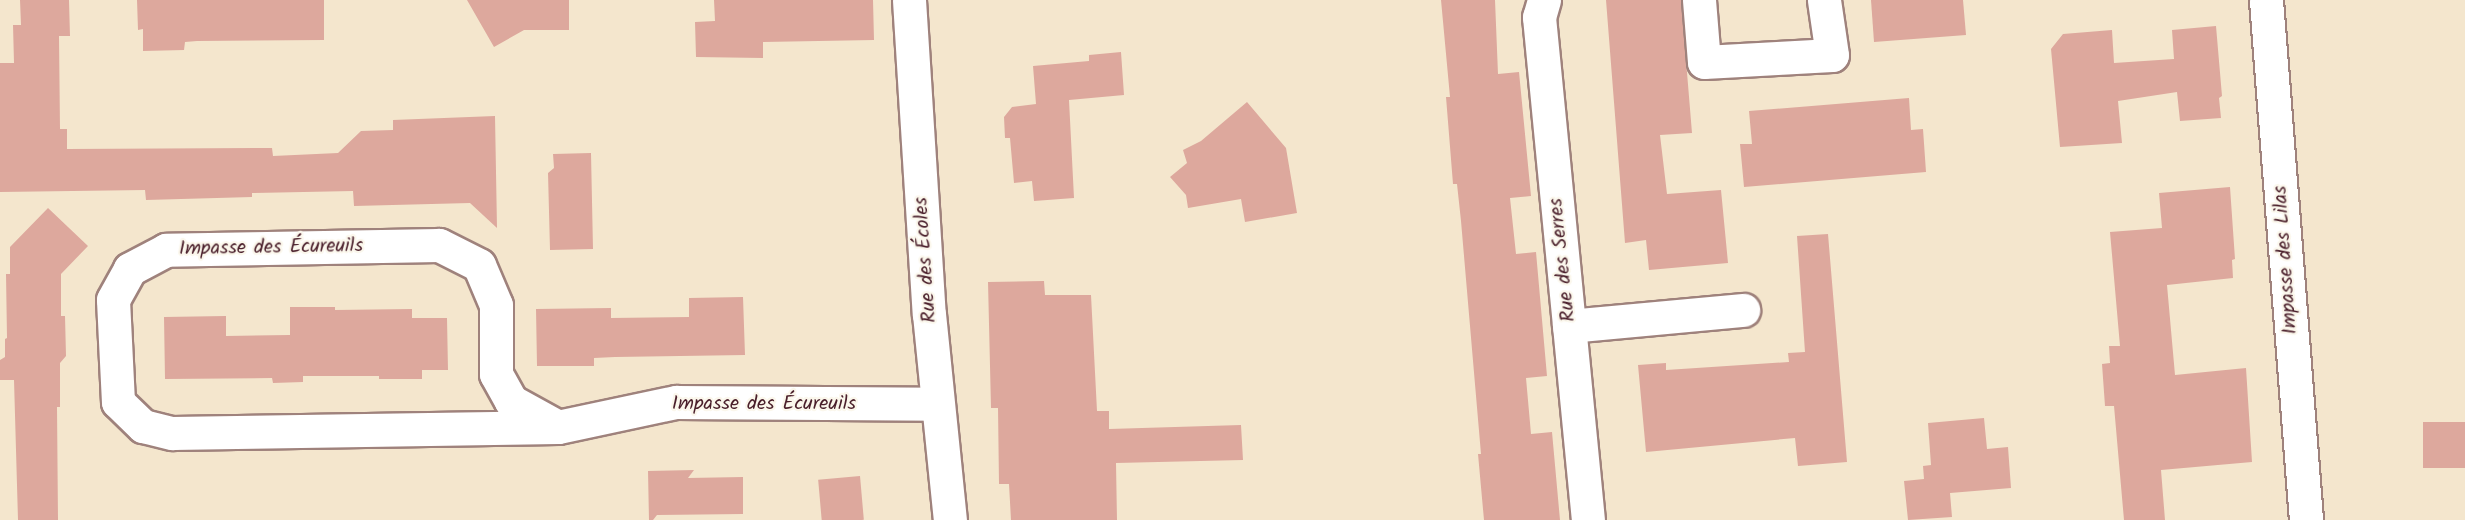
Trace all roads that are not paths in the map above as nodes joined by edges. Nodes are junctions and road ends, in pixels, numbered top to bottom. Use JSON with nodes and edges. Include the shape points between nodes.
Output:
{"nodes":[{"id":1,"x":909,"y":0,"type":"edge"},
{"id":2,"x":1544,"y":0,"type":"edge"},
{"id":3,"x":1699,"y":0,"type":"edge"},
{"id":4,"x":1824,"y":0,"type":"edge"},
{"id":5,"x":2266,"y":0,"type":"edge"},
{"id":6,"x":1743,"y":310,"type":"dead end"},
{"id":7,"x":1569,"y":326,"type":"junction"},
{"id":8,"x":937,"y":404,"type":"junction"},
{"id":9,"x":558,"y":427,"type":"junction"},
{"id":10,"x":950,"y":520,"type":"edge"},
{"id":11,"x":1588,"y":520,"type":"edge"},
{"id":12,"x":2306,"y":520,"type":"edge"}],
"edges":[{"from":1,"to":8,"type":"street","name":"Rue des Écoles"},
{"from":2,"to":7,"type":"street","name":"Rue des Serres","via":[[1539,17]]},
{"from":3,"to":4,"type":"street","via":[[1704,62],[1832,55]]},
{"from":5,"to":12,"type":"street","name":"Impasse des Lilas"},
{"from":6,"to":7,"type":"street"},
{"from":7,"to":11,"type":"street","name":"Rue des Serres"},
{"from":8,"to":9,"type":"street","name":"Impasse des Écureuils","via":[[676,402]]},
{"from":8,"to":10,"type":"street","name":"Rue des Écoles"},
{"from":9,"to":9,"type":"street","name":"Impasse des Écureuils","via":[[512,401],[496,374],[496,305],[479,265],[439,245],[166,250],[130,269],[112,300],[118,402],[143,426],[172,433]]}]}
